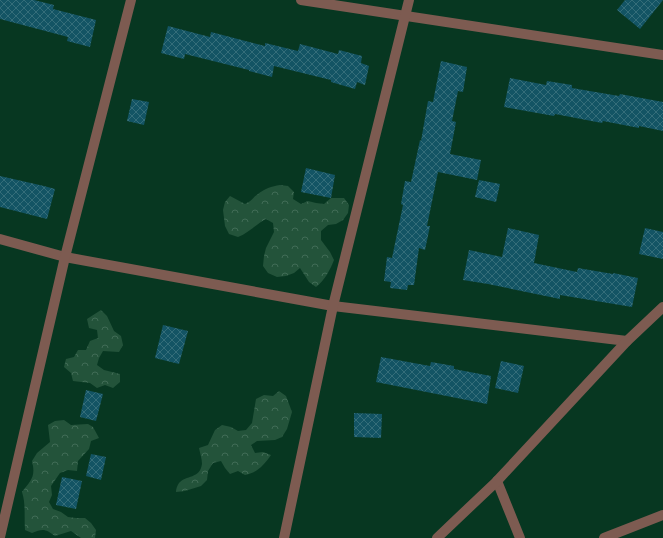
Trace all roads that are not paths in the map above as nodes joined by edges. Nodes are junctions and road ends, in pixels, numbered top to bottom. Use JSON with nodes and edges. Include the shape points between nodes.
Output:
{"nodes":[{"id":1,"x":131,"y":0,"type":"edge"},
{"id":2,"x":301,"y":0,"type":"edge"},
{"id":3,"x":409,"y":0,"type":"edge"},
{"id":4,"x":405,"y":15,"type":"junction"},
{"id":5,"x":663,"y":55,"type":"edge"},
{"id":6,"x":0,"y":239,"type":"edge"},
{"id":7,"x":65,"y":257,"type":"junction"},
{"id":8,"x":333,"y":306,"type":"junction"},
{"id":9,"x":663,"y":307,"type":"edge"},
{"id":10,"x":627,"y":341,"type":"junction"},
{"id":11,"x":497,"y":481,"type":"junction"},
{"id":12,"x":663,"y":515,"type":"edge"},
{"id":13,"x":0,"y":537,"type":"edge"},
{"id":14,"x":6,"y":538,"type":"edge"},
{"id":15,"x":284,"y":538,"type":"edge"},
{"id":16,"x":437,"y":538,"type":"edge"},
{"id":17,"x":520,"y":538,"type":"edge"},
{"id":18,"x":604,"y":538,"type":"edge"}],
"edges":[{"from":1,"to":7,"type":"street"},
{"from":2,"to":4,"type":"street"},
{"from":3,"to":4,"type":"street"},
{"from":4,"to":5,"type":"street"},
{"from":4,"to":8,"type":"street"},
{"from":6,"to":7,"type":"street"},
{"from":7,"to":8,"type":"street"},
{"from":7,"to":13,"type":"street"},
{"from":8,"to":10,"type":"street"},
{"from":8,"to":15,"type":"street"},
{"from":9,"to":10,"type":"street"},
{"from":10,"to":11,"type":"street"},
{"from":11,"to":16,"type":"street"},
{"from":11,"to":17,"type":"street"},
{"from":12,"to":18,"type":"street"},
{"from":13,"to":14,"type":"street"}]}
